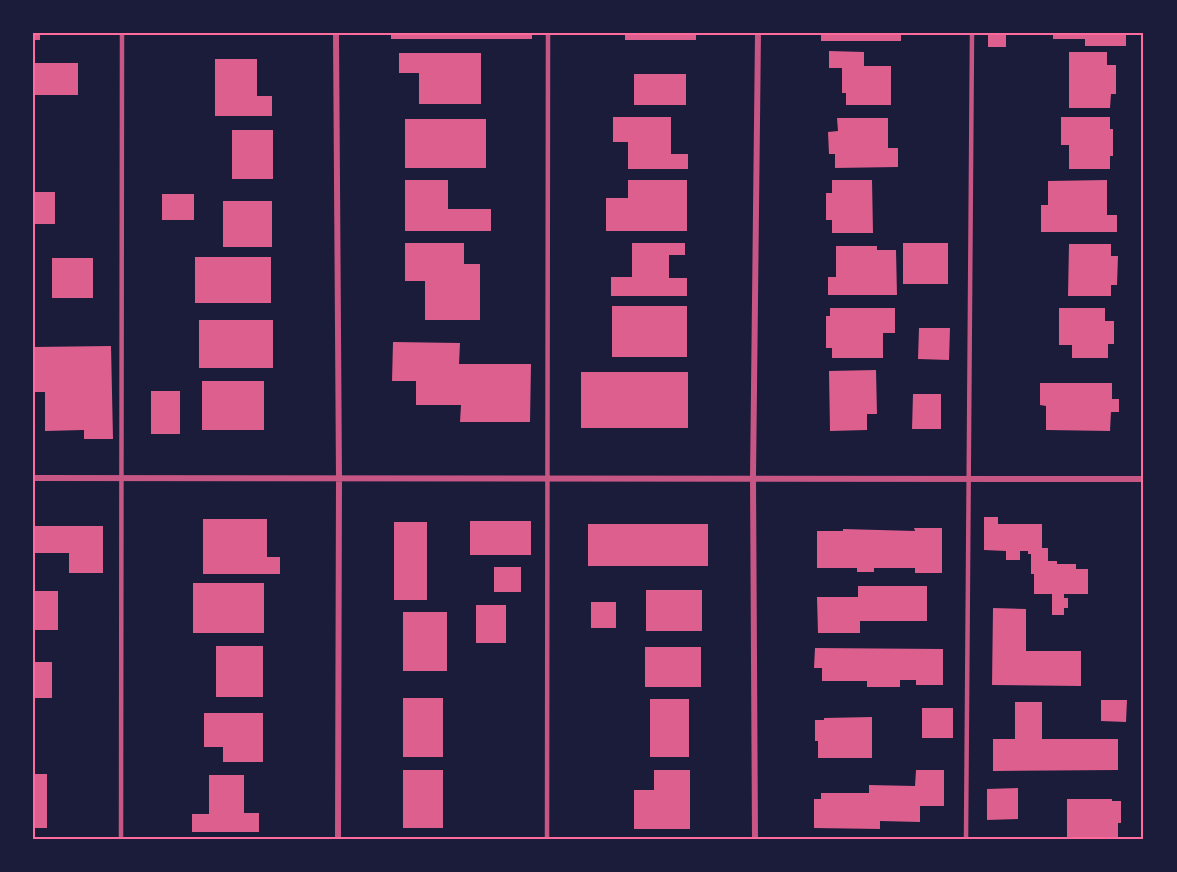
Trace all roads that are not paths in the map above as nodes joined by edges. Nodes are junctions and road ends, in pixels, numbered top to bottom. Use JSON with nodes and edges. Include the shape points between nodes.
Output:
{"nodes":[{"id":1,"x":122,"y":33,"type":"edge"},
{"id":2,"x":336,"y":33,"type":"edge"},
{"id":3,"x":548,"y":33,"type":"edge"},
{"id":4,"x":758,"y":33,"type":"edge"},
{"id":5,"x":972,"y":33,"type":"edge"},
{"id":6,"x":33,"y":478,"type":"edge"},
{"id":7,"x":122,"y":478,"type":"junction"},
{"id":8,"x":339,"y":478,"type":"junction"},
{"id":9,"x":548,"y":478,"type":"junction"},
{"id":10,"x":753,"y":478,"type":"junction"},
{"id":11,"x":968,"y":478,"type":"junction"},
{"id":12,"x":1144,"y":479,"type":"edge"},
{"id":13,"x":121,"y":839,"type":"edge"},
{"id":14,"x":338,"y":839,"type":"edge"},
{"id":15,"x":547,"y":839,"type":"edge"},
{"id":16,"x":755,"y":839,"type":"edge"},
{"id":17,"x":966,"y":839,"type":"edge"}],
"edges":[{"from":1,"to":7,"type":"lane"},
{"from":2,"to":8,"type":"street"},
{"from":3,"to":9,"type":"lane"},
{"from":4,"to":10,"type":"street"},
{"from":5,"to":11,"type":"lane"},
{"from":6,"to":7,"type":"street"},
{"from":7,"to":8,"type":"street"},
{"from":7,"to":13,"type":"lane"},
{"from":8,"to":9,"type":"street"},
{"from":8,"to":14,"type":"street"},
{"from":9,"to":10,"type":"street"},
{"from":9,"to":15,"type":"lane"},
{"from":10,"to":11,"type":"street"},
{"from":10,"to":16,"type":"street"},
{"from":11,"to":12,"type":"street"},
{"from":11,"to":17,"type":"lane"}]}
